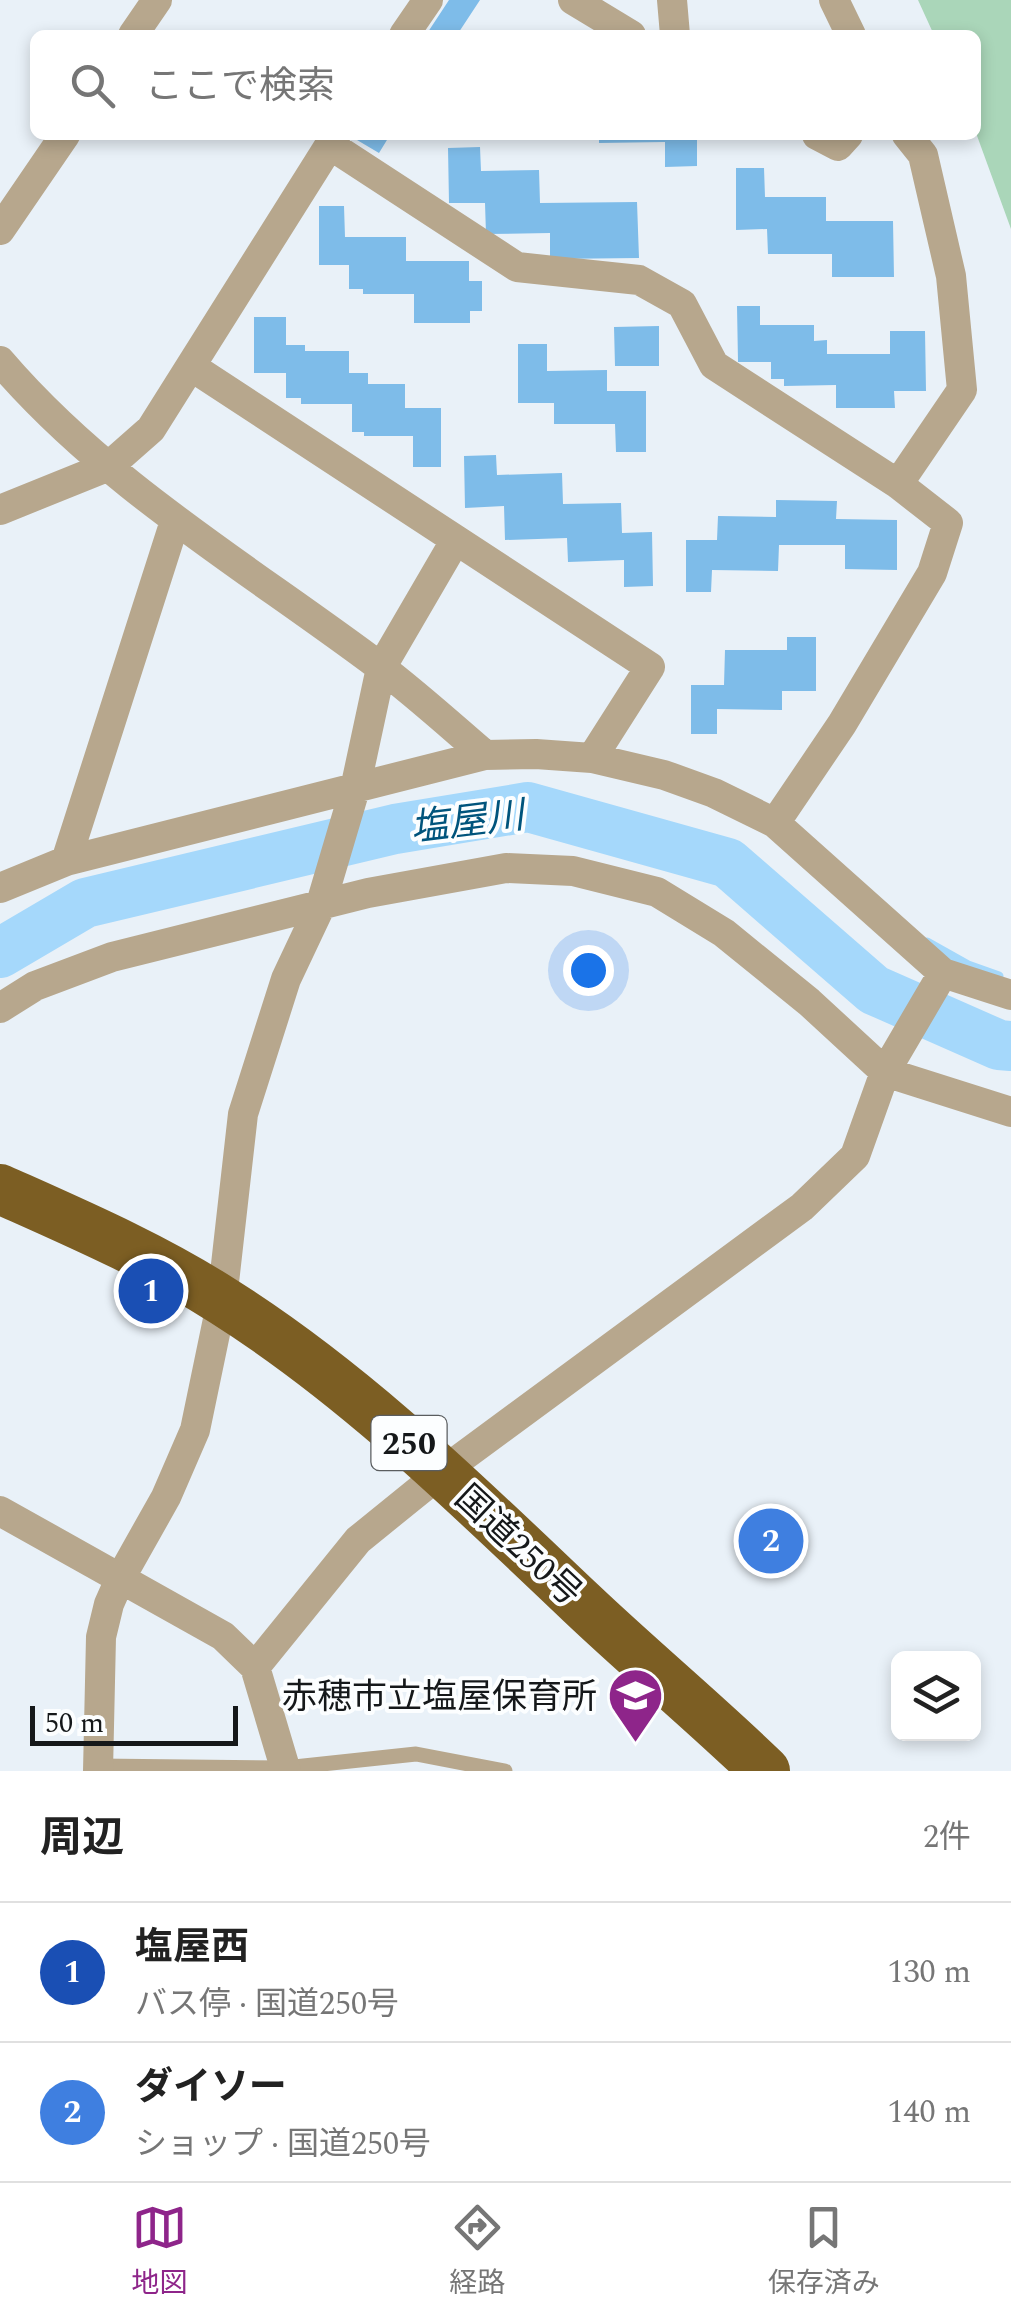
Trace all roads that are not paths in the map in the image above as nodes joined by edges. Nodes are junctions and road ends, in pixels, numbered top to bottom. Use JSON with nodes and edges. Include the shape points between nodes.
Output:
{"nodes":[{"id":1,"x":157,"y":0,"type":"edge"},
{"id":2,"x":428,"y":0,"type":"edge"},
{"id":3,"x":573,"y":0,"type":"edge"},
{"id":4,"x":672,"y":0,"type":"edge"},
{"id":5,"x":834,"y":0,"type":"edge"},
{"id":6,"x":136,"y":30,"type":"edge"},
{"id":7,"x":407,"y":30,"type":"edge"},
{"id":8,"x":623,"y":30,"type":"edge"},
{"id":9,"x":675,"y":30,"type":"edge"},
{"id":10,"x":848,"y":30,"type":"edge"},
{"id":11,"x":62,"y":140,"type":"edge"},
{"id":12,"x":333,"y":140,"type":"edge"},
{"id":13,"x":911,"y":140,"type":"edge"},
{"id":14,"x":0,"y":230,"type":"edge"},
{"id":15,"x":0,"y":360,"type":"edge"},
{"id":16,"x":192,"y":367,"type":"junction"},
{"id":17,"x":109,"y":466,"type":"junction"},
{"id":18,"x":898,"y":484,"type":"junction"},
{"id":19,"x":0,"y":510,"type":"edge"},
{"id":20,"x":175,"y":521,"type":"junction"},
{"id":21,"x":455,"y":542,"type":"junction"},
{"id":22,"x":381,"y":668,"type":"junction"},
{"id":23,"x":484,"y":755,"type":"junction"},
{"id":24,"x":592,"y":758,"type":"junction"},
{"id":25,"x":356,"y":789,"type":"junction"},
{"id":26,"x":775,"y":822,"type":"junction"},
{"id":27,"x":66,"y":861,"type":"junction"},
{"id":28,"x":0,"y":888,"type":"edge"},
{"id":29,"x":320,"y":907,"type":"junction"},
{"id":30,"x":943,"y":973,"type":"junction"},
{"id":31,"x":1011,"y":995,"type":"edge"},
{"id":32,"x":0,"y":1008,"type":"edge"},
{"id":33,"x":885,"y":1072,"type":"junction"},
{"id":34,"x":1011,"y":1112,"type":"edge"},
{"id":35,"x":0,"y":1190,"type":"edge"},
{"id":36,"x":222,"y":1300,"type":"junction"},
{"id":37,"x":442,"y":1472,"type":"junction"},
{"id":38,"x":0,"y":1511,"type":"edge"},
{"id":39,"x":121,"y":1577,"type":"junction"},
{"id":40,"x":255,"y":1667,"type":"junction"},
{"id":41,"x":98,"y":1768,"type":"edge"},
{"id":42,"x":286,"y":1770,"type":"edge"},
{"id":43,"x":506,"y":1771,"type":"edge"},
{"id":44,"x":765,"y":1771,"type":"edge"}],
"edges":[{"from":1,"to":6,"type":"street"},
{"from":2,"to":7,"type":"street"},
{"from":3,"to":8,"type":"street"},
{"from":4,"to":9,"type":"street"},
{"from":5,"to":10,"type":"street"},
{"from":11,"to":14,"type":"street"},
{"from":12,"to":16,"type":"street"},
{"from":12,"to":18,"type":"street","via":[[517,267],[638,280],[682,304],[714,364]]},
{"from":13,"to":18,"type":"street","via":[[923,156],[951,276],[962,390]]},
{"from":15,"to":17,"type":"street"},
{"from":16,"to":17,"type":"street","via":[[151,429]]},
{"from":16,"to":21,"type":"street"},
{"from":17,"to":19,"type":"street"},
{"from":17,"to":20,"type":"street"},
{"from":18,"to":26,"type":"street","via":[[948,523],[932,573]]},
{"from":20,"to":22,"type":"street"},
{"from":20,"to":27,"type":"street"},
{"from":21,"to":22,"type":"street"},
{"from":21,"to":24,"type":"street","via":[[650,667]]},
{"from":22,"to":23,"type":"street"},
{"from":22,"to":25,"type":"street"},
{"from":23,"to":24,"type":"street"},
{"from":23,"to":25,"type":"street"},
{"from":24,"to":26,"type":"street","via":[[714,792]]},
{"from":25,"to":27,"type":"street"},
{"from":25,"to":29,"type":"street"},
{"from":26,"to":30,"type":"street"},
{"from":27,"to":28,"type":"street"},
{"from":29,"to":32,"type":"street","via":[[112,958],[36,986]]},
{"from":29,"to":33,"type":"street","via":[[506,868],[572,870],[657,892],[724,933]]},
{"from":29,"to":36,"type":"street","via":[[286,979],[244,1114]]},
{"from":30,"to":31,"type":"street"},
{"from":30,"to":33,"type":"street"},
{"from":33,"to":34,"type":"street"},
{"from":33,"to":37,"type":"street","via":[[854,1156],[802,1207]]},
{"from":35,"to":36,"type":"highway","name":"国道250号","number":"250"},
{"from":36,"to":37,"type":"highway","name":"国道250号","number":"250","via":[[354,1394]]},
{"from":36,"to":39,"type":"street","via":[[195,1430]]},
{"from":37,"to":40,"type":"street","via":[[358,1540]]},
{"from":37,"to":44,"type":"highway","name":"国道250号","number":"250"},
{"from":38,"to":39,"type":"street"},
{"from":39,"to":40,"type":"street","via":[[223,1636]]},
{"from":39,"to":41,"type":"street","via":[[101,1637]]},
{"from":40,"to":42,"type":"street"},
{"from":41,"to":42,"type":"lane"},
{"from":42,"to":43,"type":"lane","via":[[416,1754]]}]}
